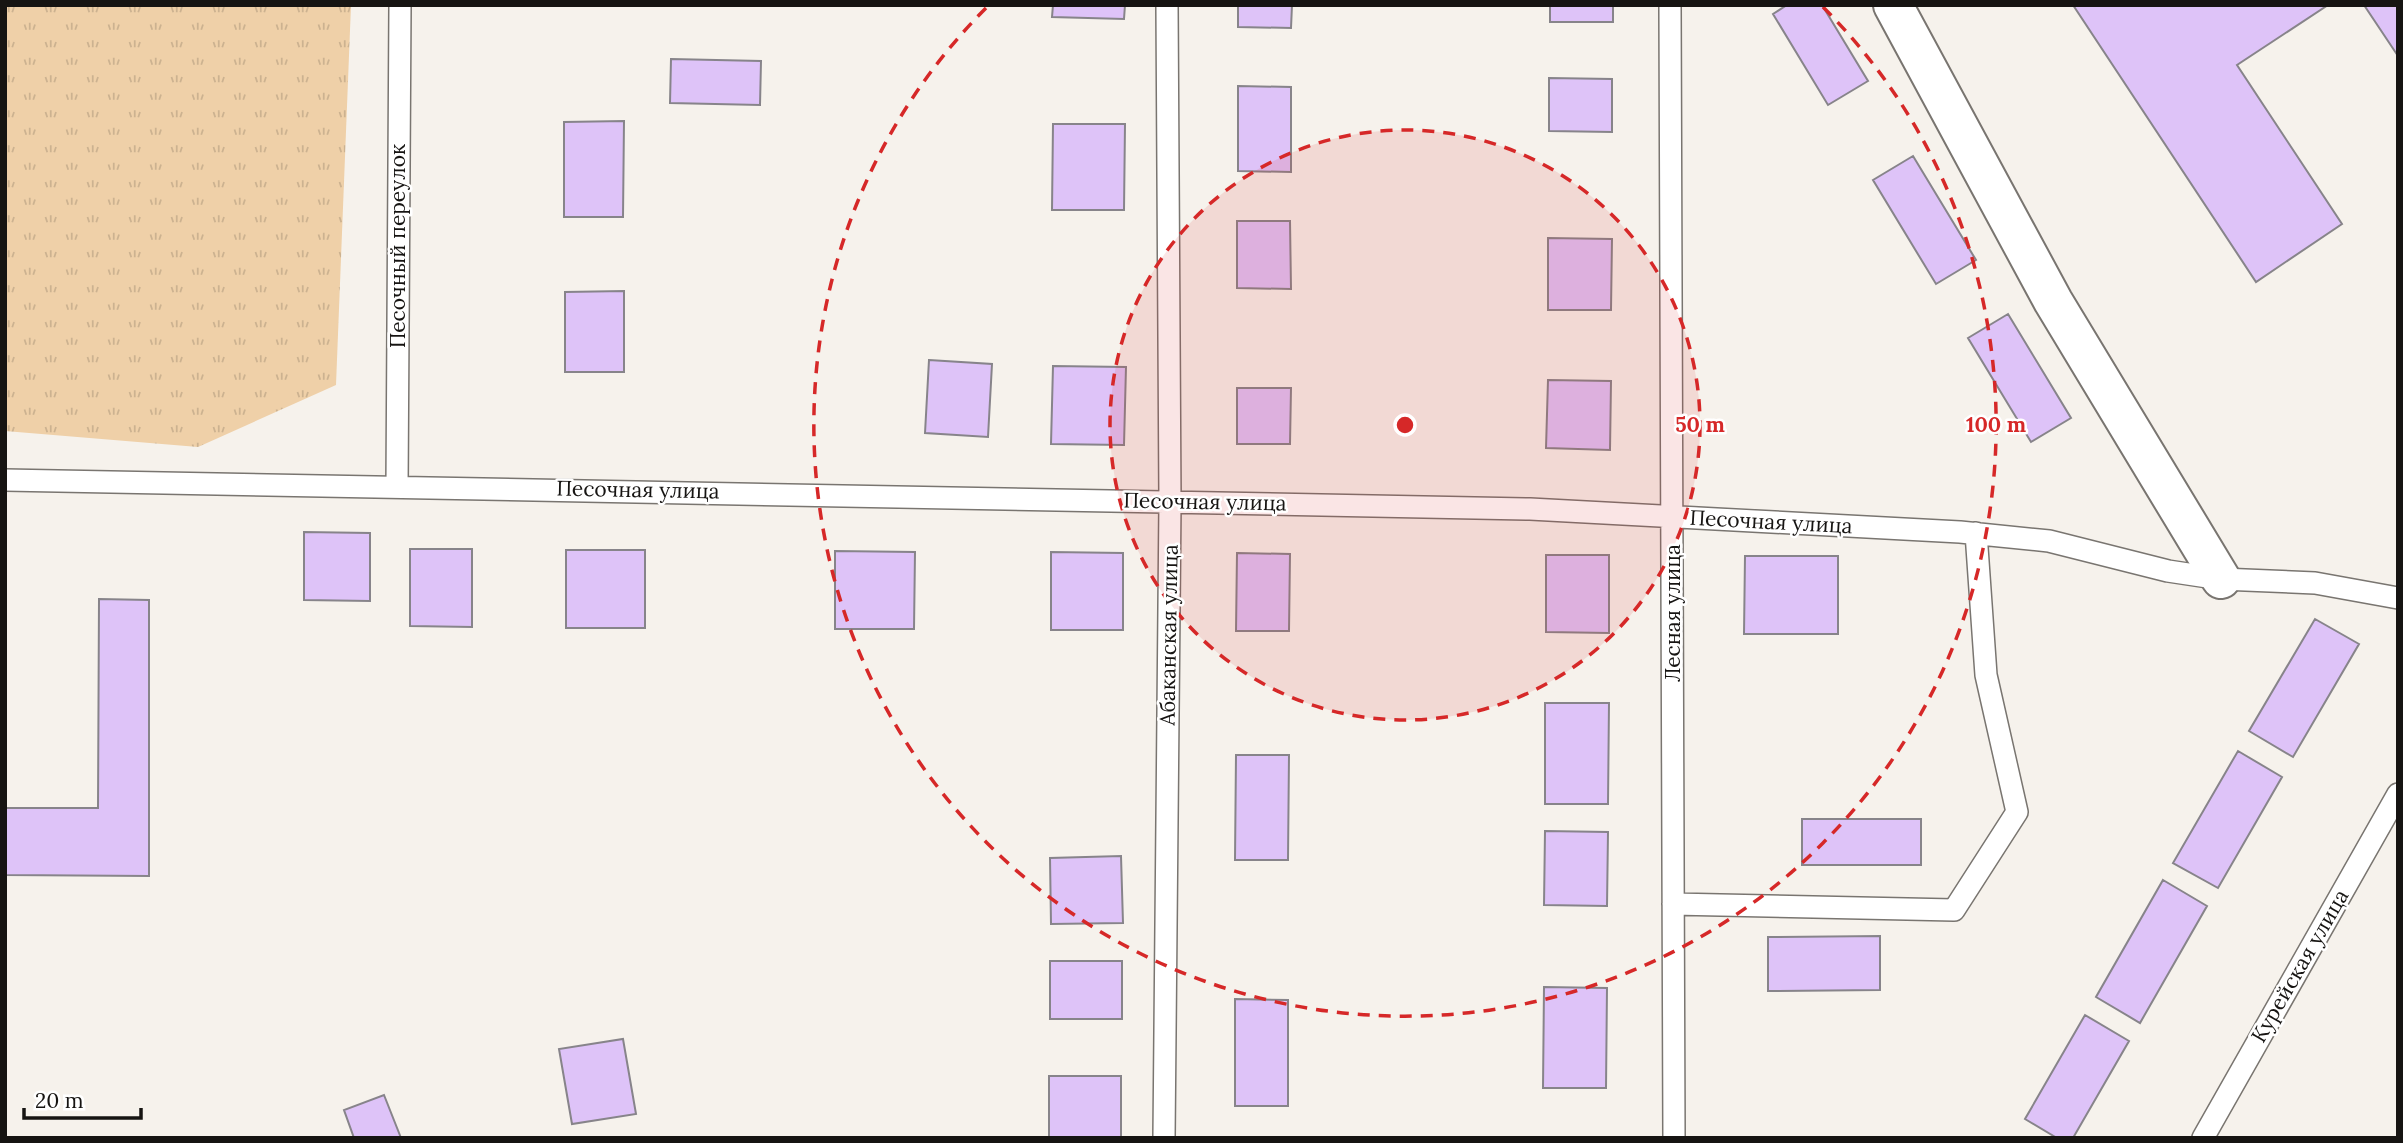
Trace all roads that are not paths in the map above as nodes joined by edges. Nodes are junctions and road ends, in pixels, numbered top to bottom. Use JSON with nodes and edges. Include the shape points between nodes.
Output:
{"nodes":[{"id":1,"x":400,"y":5,"type":"edge"},
{"id":2,"x":1167,"y":5,"type":"edge"},
{"id":3,"x":1670,"y":5,"type":"edge"},
{"id":4,"x":1893,"y":5,"type":"edge"},
{"id":5,"x":5,"y":480,"type":"edge"},
{"id":6,"x":397,"y":487,"type":"junction"},
{"id":7,"x":1170,"y":502,"type":"junction"},
{"id":8,"x":1672,"y":516,"type":"junction"},
{"id":9,"x":1976,"y":533,"type":"junction"},
{"id":10,"x":2221,"y":579,"type":"junction"},
{"id":11,"x":2398,"y":598,"type":"edge"},
{"id":12,"x":2398,"y":794,"type":"edge"},
{"id":13,"x":1673,"y":904,"type":"junction"},
{"id":14,"x":1164,"y":1138,"type":"edge"},
{"id":15,"x":1674,"y":1138,"type":"edge"},
{"id":16,"x":2203,"y":1138,"type":"edge"}],
"edges":[{"from":1,"to":6,"type":"lane","name":"Песочный переулок"},
{"from":2,"to":7,"type":"lane","name":"Абаканская улица"},
{"from":3,"to":8,"type":"lane","name":"Лесная улица"},
{"from":4,"to":10,"type":"street","via":[[2053,301]]},
{"from":5,"to":6,"type":"lane","name":"Песочная улица"},
{"from":6,"to":7,"type":"lane","name":"Песочная улица"},
{"from":7,"to":8,"type":"lane","name":"Песочная улица"},
{"from":7,"to":14,"type":"lane","name":"Абаканская улица"},
{"from":8,"to":9,"type":"lane","name":"Песочная улица"},
{"from":8,"to":13,"type":"lane","name":"Лесная улица"},
{"from":9,"to":10,"type":"lane","name":"Песочная улица","via":[[2049,541],[2168,571]]},
{"from":9,"to":13,"type":"lane","via":[[1986,675],[2017,812],[1954,910]]},
{"from":10,"to":11,"type":"lane","name":"Песочная улица","via":[[2315,583]]},
{"from":12,"to":16,"type":"lane","name":"Курейская улица"},
{"from":13,"to":15,"type":"lane","name":"Лесная улица"}]}
